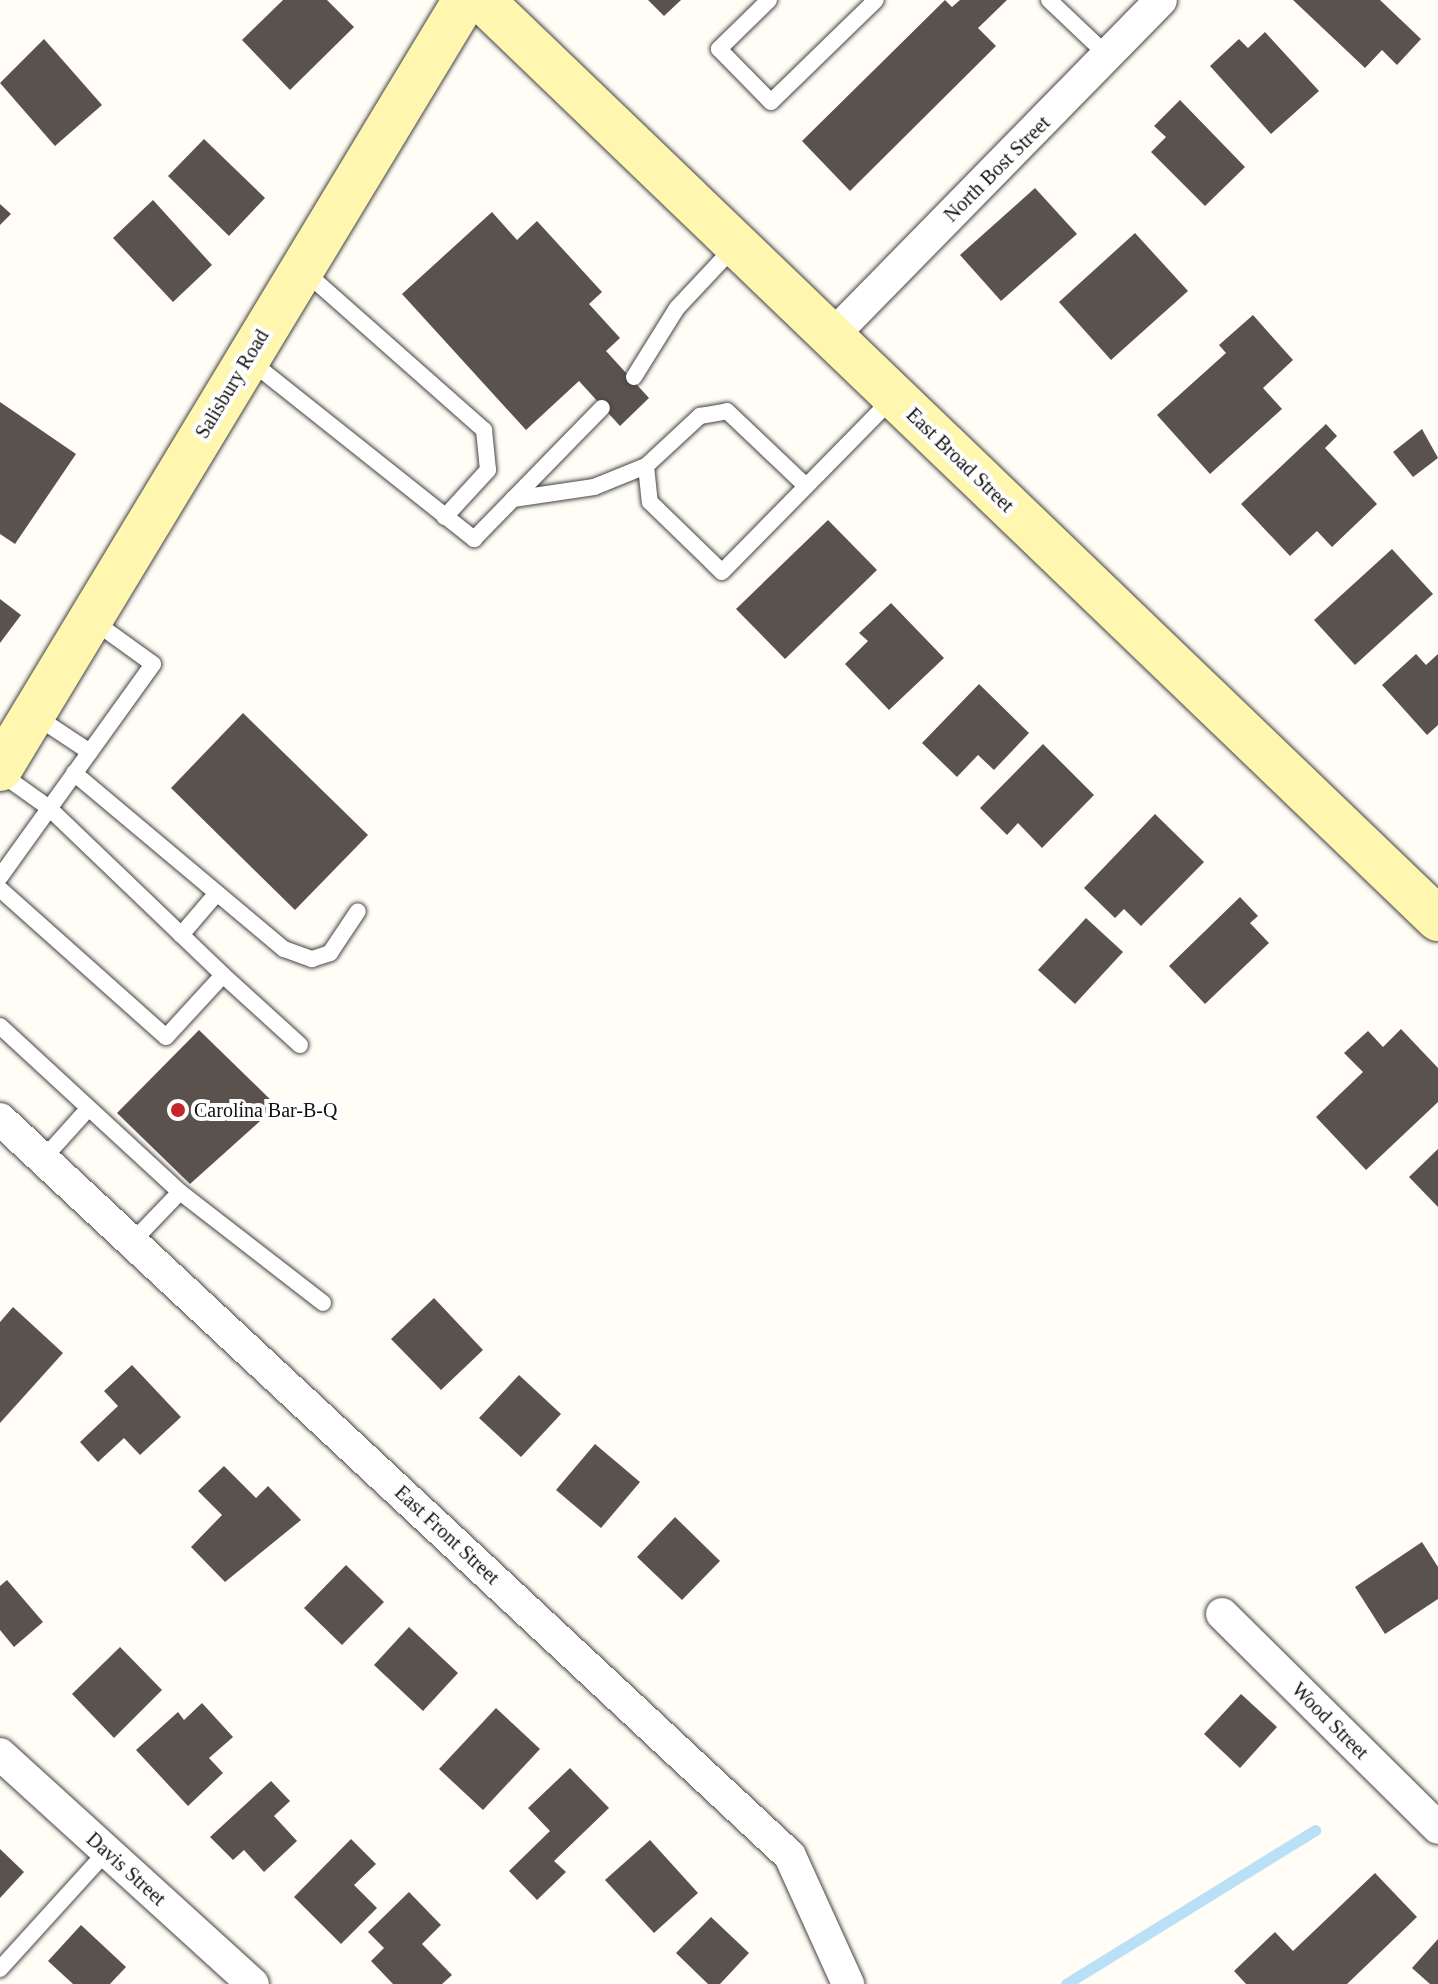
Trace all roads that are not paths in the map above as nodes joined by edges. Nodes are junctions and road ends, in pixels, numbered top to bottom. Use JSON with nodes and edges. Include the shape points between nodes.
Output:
{"nodes":[{"id":1,"x":465,"y":0,"type":"edge"},
{"id":2,"x":482,"y":0,"type":"edge"},
{"id":3,"x":769,"y":0,"type":"edge"},
{"id":4,"x":876,"y":0,"type":"edge"},
{"id":5,"x":1049,"y":0,"type":"edge"},
{"id":6,"x":1161,"y":0,"type":"edge"},
{"id":7,"x":1108,"y":56,"type":"junction"},
{"id":8,"x":736,"y":244,"type":"junction"},
{"id":9,"x":302,"y":269,"type":"junction"},
{"id":10,"x":832,"y":336,"type":"junction"},
{"id":11,"x":248,"y":359,"type":"junction"},
{"id":12,"x":634,"y":377,"type":"dead end"},
{"id":13,"x":894,"y":397,"type":"junction"},
{"id":14,"x":602,"y":408,"type":"dead end"},
{"id":15,"x":646,"y":466,"type":"junction"},
{"id":16,"x":805,"y":485,"type":"junction"},
{"id":17,"x":513,"y":499,"type":"junction"},
{"id":18,"x":445,"y":517,"type":"junction"},
{"id":19,"x":91,"y":619,"type":"junction"},
{"id":20,"x":33,"y":714,"type":"junction"},
{"id":21,"x":90,"y":752,"type":"junction"},
{"id":22,"x":0,"y":771,"type":"edge"},
{"id":23,"x":74,"y":773,"type":"junction"},
{"id":24,"x":49,"y":808,"type":"junction"},
{"id":25,"x":0,"y":877,"type":"edge"},
{"id":26,"x":0,"y":889,"type":"edge"},
{"id":27,"x":217,"y":893,"type":"junction"},
{"id":28,"x":358,"y":911,"type":"dead end"},
{"id":29,"x":1438,"y":919,"type":"edge"},
{"id":30,"x":181,"y":935,"type":"junction"},
{"id":31,"x":223,"y":975,"type":"junction"},
{"id":32,"x":0,"y":1026,"type":"edge"},
{"id":33,"x":300,"y":1045,"type":"dead end"},
{"id":34,"x":88,"y":1109,"type":"junction"},
{"id":35,"x":0,"y":1119,"type":"edge"},
{"id":36,"x":43,"y":1159,"type":"junction"},
{"id":37,"x":180,"y":1192,"type":"junction"},
{"id":38,"x":132,"y":1242,"type":"junction"},
{"id":39,"x":323,"y":1303,"type":"dead end"},
{"id":40,"x":1222,"y":1614,"type":"dead end"},
{"id":41,"x":0,"y":1754,"type":"edge"},
{"id":42,"x":1438,"y":1828,"type":"edge"},
{"id":43,"x":107,"y":1851,"type":"junction"},
{"id":44,"x":0,"y":1969,"type":"edge"},
{"id":45,"x":253,"y":1984,"type":"edge"},
{"id":46,"x":848,"y":1984,"type":"edge"}],
"edges":[{"from":1,"to":9,"type":"main road","name":"Salisbury Road"},
{"from":2,"to":8,"type":"main road","name":"East Broad Street"},
{"from":3,"to":4,"type":"lane","via":[[719,49],[771,102]]},
{"from":5,"to":7,"type":"lane"},
{"from":6,"to":7,"type":"street","name":"North Bost Street"},
{"from":7,"to":10,"type":"street","name":"North Bost Street"},
{"from":8,"to":10,"type":"main road","name":"East Broad Street"},
{"from":8,"to":12,"type":"lane","via":[[677,308]]},
{"from":9,"to":11,"type":"main road","name":"Salisbury Road"},
{"from":9,"to":18,"type":"lane","via":[[484,430],[488,470]]},
{"from":10,"to":13,"type":"main road","name":"East Broad Street"},
{"from":11,"to":18,"type":"lane"},
{"from":11,"to":19,"type":"main road","name":"Salisbury Road"},
{"from":13,"to":16,"type":"lane"},
{"from":13,"to":29,"type":"main road","name":"East Broad Street"},
{"from":14,"to":17,"type":"lane"},
{"from":15,"to":16,"type":"lane","via":[[700,416],[727,411]]},
{"from":15,"to":16,"type":"lane","via":[[650,502],[722,572]]},
{"from":15,"to":17,"type":"lane","via":[[594,487]]},
{"from":17,"to":18,"type":"lane","via":[[474,539]]},
{"from":19,"to":20,"type":"main road","name":"Salisbury Road"},
{"from":19,"to":21,"type":"lane","via":[[153,664]]},
{"from":20,"to":21,"type":"lane"},
{"from":20,"to":22,"type":"main road","name":"Salisbury Road"},
{"from":21,"to":23,"type":"lane"},
{"from":22,"to":24,"type":"lane"},
{"from":23,"to":24,"type":"lane"},
{"from":23,"to":27,"type":"lane"},
{"from":24,"to":25,"type":"lane"},
{"from":24,"to":30,"type":"lane"},
{"from":26,"to":31,"type":"lane","via":[[166,1037]]},
{"from":27,"to":28,"type":"lane","via":[[284,949],[312,959],[330,953]]},
{"from":27,"to":30,"type":"lane"},
{"from":30,"to":31,"type":"lane"},
{"from":31,"to":33,"type":"lane"},
{"from":32,"to":34,"type":"lane"},
{"from":34,"to":36,"type":"lane"},
{"from":34,"to":37,"type":"lane"},
{"from":35,"to":36,"type":"street","name":"East Front Street"},
{"from":36,"to":38,"type":"street","name":"East Front Street"},
{"from":37,"to":38,"type":"lane"},
{"from":37,"to":39,"type":"lane"},
{"from":38,"to":46,"type":"street","name":"East Front Street","via":[[790,1856]]},
{"from":40,"to":42,"type":"street","name":"Wood Street"},
{"from":41,"to":43,"type":"street","name":"Davis Street"},
{"from":43,"to":44,"type":"lane"},
{"from":43,"to":45,"type":"street","name":"Davis Street"}]}
